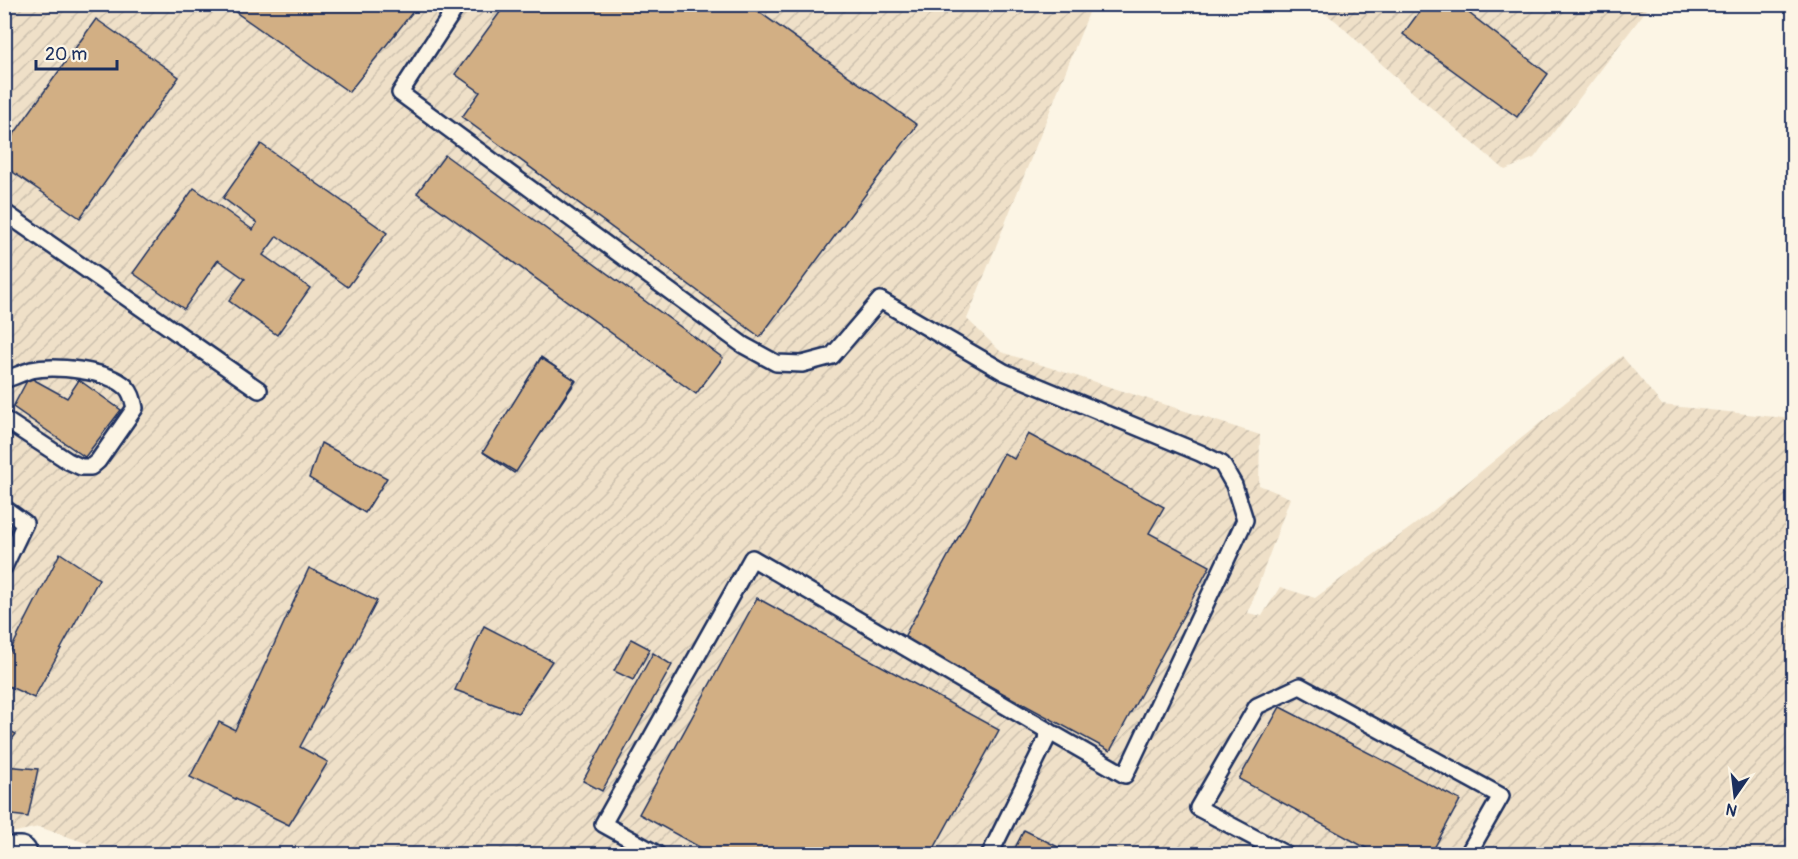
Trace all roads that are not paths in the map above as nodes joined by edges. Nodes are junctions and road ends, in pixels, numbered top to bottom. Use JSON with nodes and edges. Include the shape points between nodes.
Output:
{"nodes":[{"id":1,"x":458,"y":4,"type":"edge"},
{"id":2,"x":4,"y":212,"type":"edge"},
{"id":3,"x":4,"y":380,"type":"edge"},
{"id":4,"x":259,"y":390,"type":"dead end"},
{"id":5,"x":4,"y":419,"type":"edge"},
{"id":6,"x":4,"y":508,"type":"edge"},
{"id":7,"x":4,"y":567,"type":"edge"},
{"id":8,"x":1050,"y":732,"type":"junction"},
{"id":9,"x":10,"y":855,"type":"edge"},
{"id":10,"x":20,"y":855,"type":"edge"},
{"id":11,"x":657,"y":855,"type":"edge"},
{"id":12,"x":990,"y":855,"type":"edge"},
{"id":13,"x":1285,"y":855,"type":"edge"},
{"id":14,"x":1468,"y":855,"type":"edge"}],
"edges":[{"from":1,"to":8,"type":"lane","via":[[399,93],[743,345],[776,363],[802,364],[832,356],[880,300],[1004,372],[1222,464],[1234,485],[1245,520],[1125,775]]},
{"from":2,"to":4,"type":"lane"},
{"from":3,"to":5,"type":"lane","via":[[32,370],[86,371],[124,386],[135,408],[91,467],[68,461]]},
{"from":6,"to":7,"type":"lane","via":[[25,523]]},
{"from":8,"to":11,"type":"lane","via":[[752,558],[603,824]]},
{"from":8,"to":12,"type":"lane"},
{"from":9,"to":10,"type":"street"},
{"from":13,"to":14,"type":"lane","via":[[1198,808],[1257,706],[1300,686],[1501,796]]}]}
